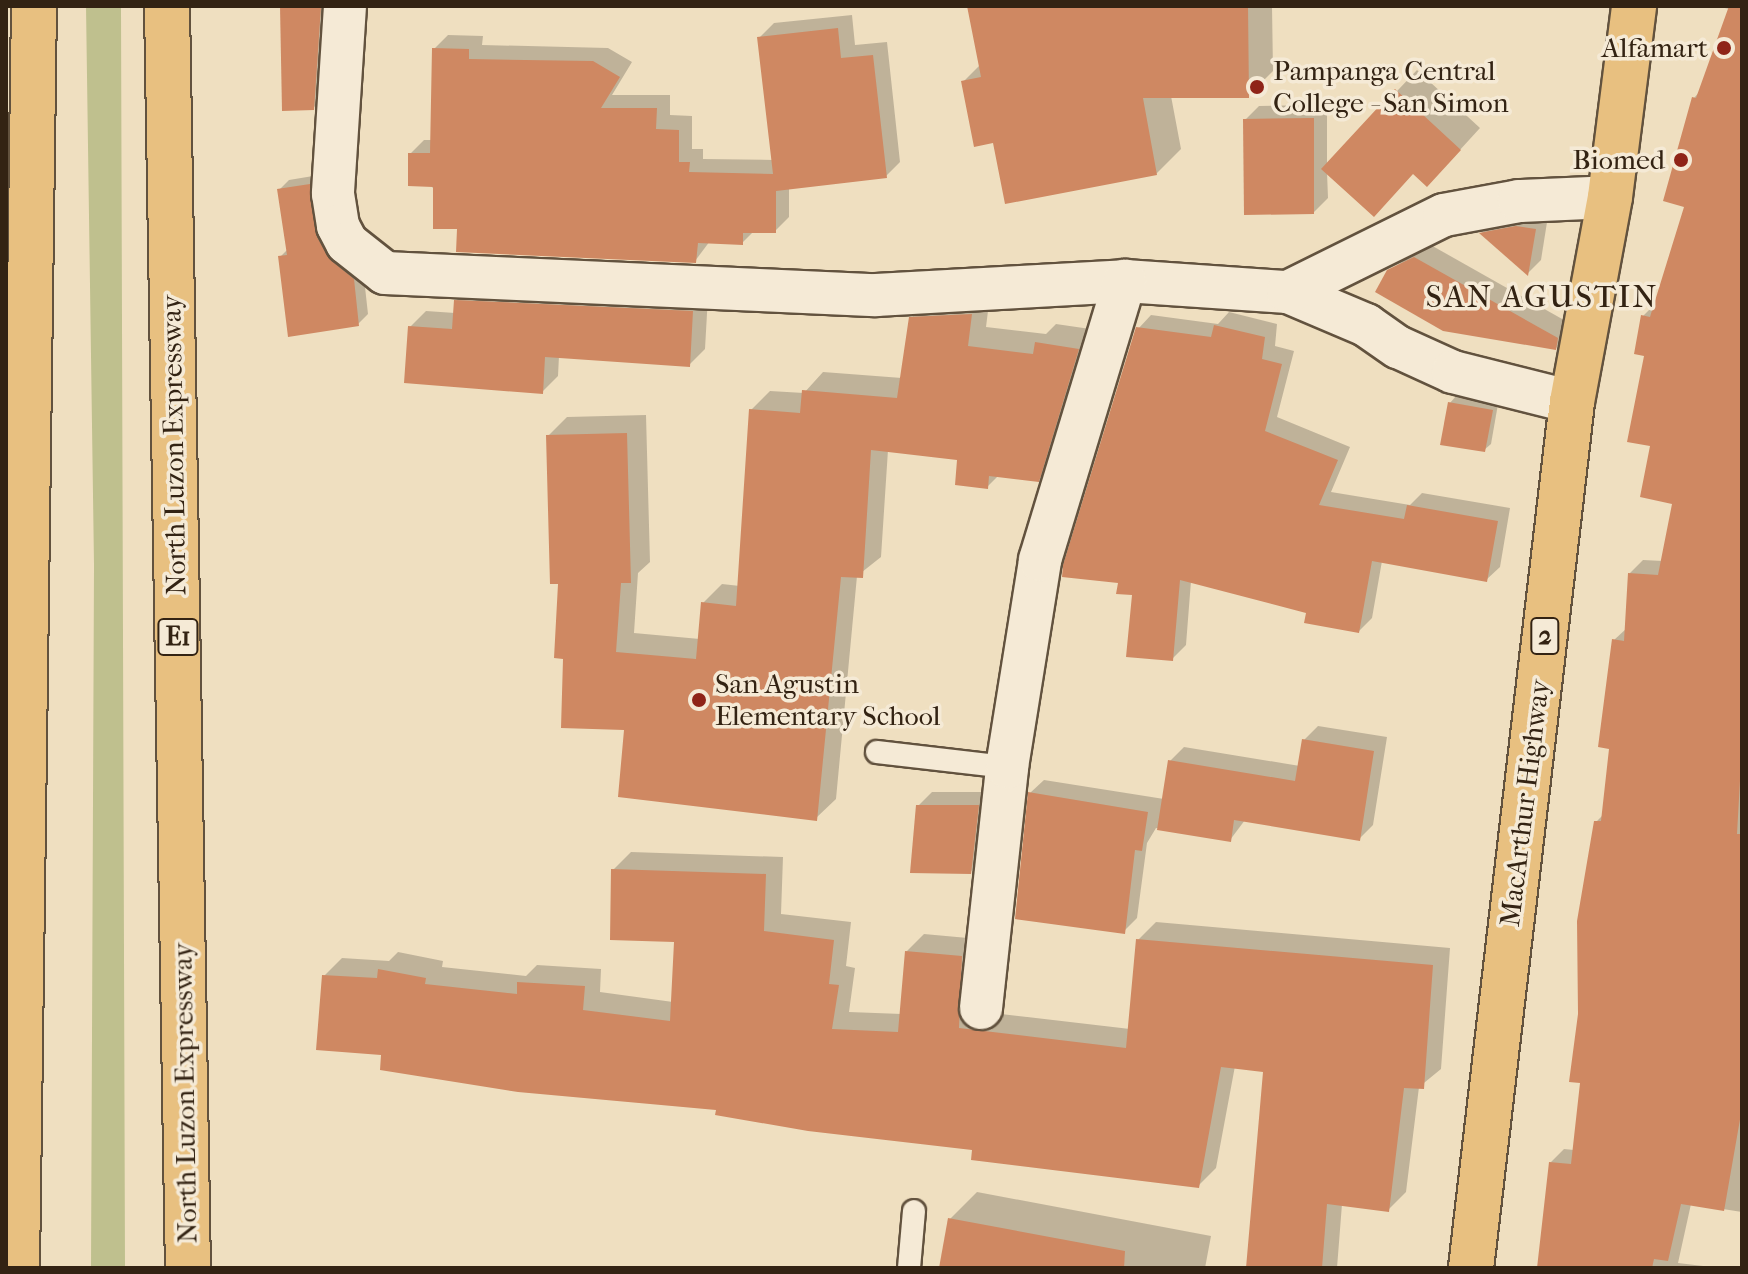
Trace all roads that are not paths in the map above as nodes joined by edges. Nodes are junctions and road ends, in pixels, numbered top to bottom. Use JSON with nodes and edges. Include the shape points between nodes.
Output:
{"nodes":[{"id":1,"x":34,"y":6,"type":"edge"},
{"id":2,"x":167,"y":6,"type":"edge"},
{"id":3,"x":345,"y":6,"type":"edge"},
{"id":4,"x":1634,"y":6,"type":"edge"},
{"id":5,"x":1610,"y":197,"type":"junction"},
{"id":6,"x":1125,"y":281,"type":"junction"},
{"id":7,"x":1288,"y":292,"type":"junction"},
{"id":8,"x":1572,"y":402,"type":"junction"},
{"id":9,"x":877,"y":752,"type":"dead end"},
{"id":10,"x":1007,"y":767,"type":"junction"},
{"id":11,"x":981,"y":1008,"type":"dead end"},
{"id":12,"x":914,"y":1211,"type":"dead end"},
{"id":13,"x":17,"y":1268,"type":"edge"},
{"id":14,"x":188,"y":1268,"type":"edge"},
{"id":15,"x":909,"y":1268,"type":"edge"},
{"id":16,"x":1471,"y":1268,"type":"edge"}],
"edges":[{"from":1,"to":13,"type":"highway"},
{"from":2,"to":14,"type":"highway","name":"North Luzon Expressway","number":"E1"},
{"from":3,"to":6,"type":"street","via":[[335,119],[335,205],[347,243],[385,273],[876,295]]},
{"from":4,"to":5,"type":"highway","name":"MacArthur Highway","number":"2"},
{"from":5,"to":7,"type":"street","via":[[1519,201],[1444,215]]},
{"from":5,"to":8,"type":"highway","name":"MacArthur Highway","number":"2"},
{"from":6,"to":7,"type":"street"},
{"from":6,"to":10,"type":"street","via":[[1040,560]]},
{"from":7,"to":8,"type":"street","via":[[1366,325],[1398,347],[1453,372]]},
{"from":8,"to":16,"type":"highway","name":"MacArthur Highway","number":"2"},
{"from":9,"to":10,"type":"lane"},
{"from":10,"to":11,"type":"street"},
{"from":12,"to":15,"type":"lane"}]}
